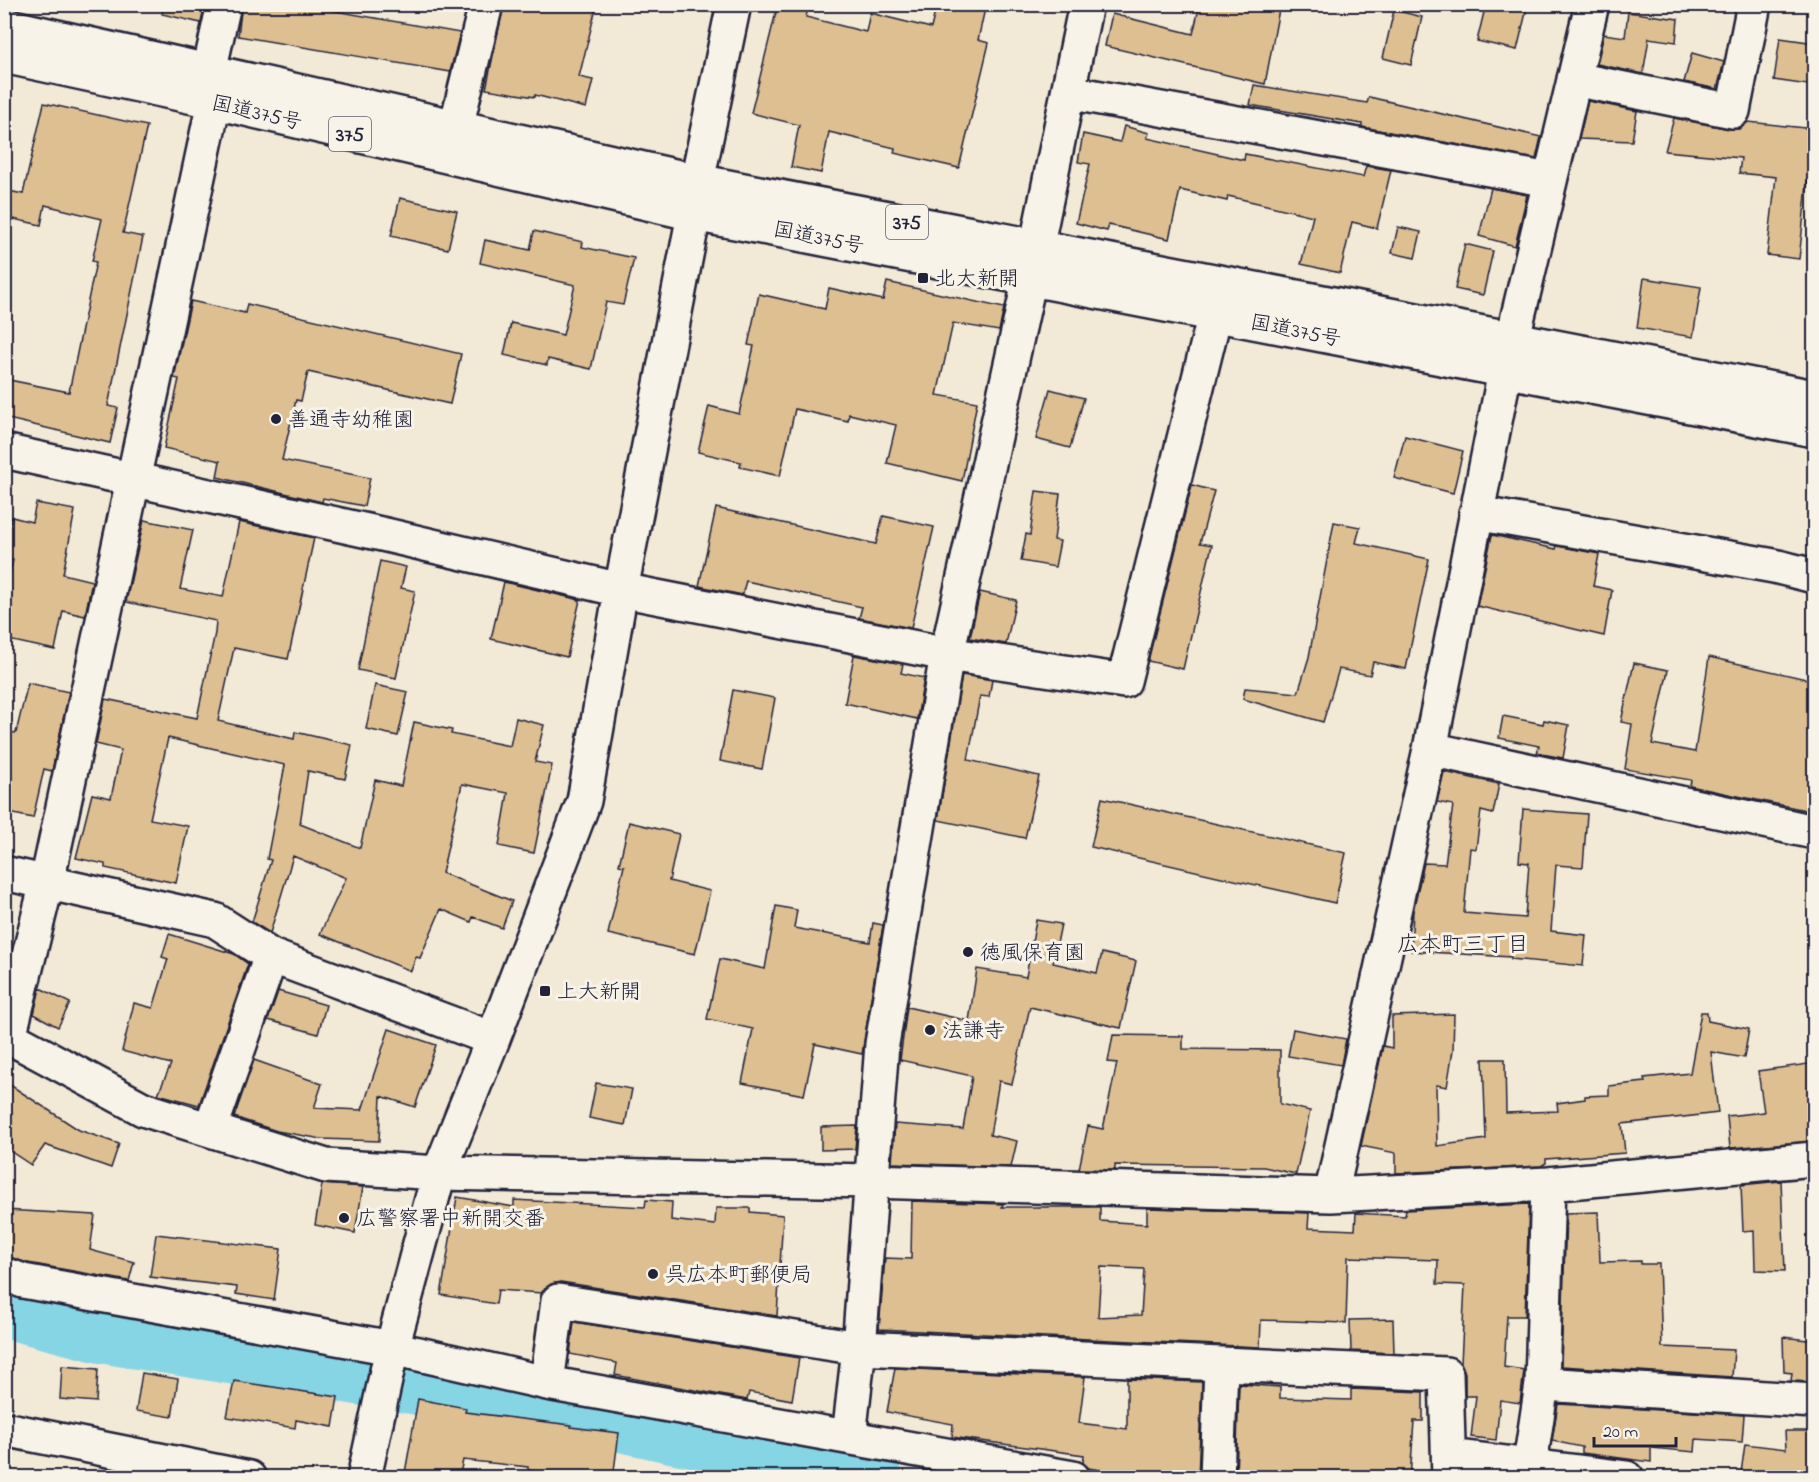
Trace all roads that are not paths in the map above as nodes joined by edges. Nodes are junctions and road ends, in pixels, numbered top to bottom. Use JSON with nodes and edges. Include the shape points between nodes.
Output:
{"nodes":[{"id":1,"x":224,"y":4,"type":"edge"},
{"id":2,"x":486,"y":4,"type":"edge"},
{"id":3,"x":734,"y":4,"type":"edge"},
{"id":4,"x":1086,"y":4,"type":"edge"},
{"id":5,"x":1592,"y":4,"type":"edge"},
{"id":6,"x":1754,"y":4,"type":"edge"},
{"id":7,"x":4,"y":25,"type":"edge"},
{"id":8,"x":4,"y":56,"type":"edge"},
{"id":9,"x":1574,"y":79,"type":"junction"},
{"id":10,"x":209,"y":91,"type":"junction"},
{"id":11,"x":1068,"y":92,"type":"junction"},
{"id":12,"x":456,"y":127,"type":"junction"},
{"id":13,"x":1549,"y":180,"type":"junction"},
{"id":14,"x":697,"y":181,"type":"junction"},
{"id":15,"x":694,"y":214,"type":"junction"},
{"id":16,"x":1033,"y":262,"type":"junction"},
{"id":17,"x":1215,"y":314,"type":"junction"},
{"id":18,"x":1514,"y":339,"type":"junction"},
{"id":19,"x":1505,"y":371,"type":"junction"},
{"id":20,"x":1815,"y":397,"type":"edge"},
{"id":21,"x":1815,"y":430,"type":"edge"},
{"id":22,"x":4,"y":451,"type":"edge"},
{"id":23,"x":133,"y":479,"type":"junction"},
{"id":24,"x":1476,"y":513,"type":"junction"},
{"id":25,"x":1815,"y":576,"type":"edge"},
{"id":26,"x":621,"y":590,"type":"junction"},
{"id":27,"x":947,"y":654,"type":"junction"},
{"id":28,"x":1430,"y":749,"type":"junction"},
{"id":29,"x":1815,"y":832,"type":"edge"},
{"id":30,"x":4,"y":873,"type":"edge"},
{"id":31,"x":47,"y":882,"type":"junction"},
{"id":32,"x":271,"y":956,"type":"junction"},
{"id":33,"x":7,"y":1036,"type":"edge"},
{"id":34,"x":493,"y":1039,"type":"junction"},
{"id":35,"x":210,"y":1130,"type":"junction"},
{"id":36,"x":1815,"y":1159,"type":"edge"},
{"id":37,"x":438,"y":1173,"type":"junction"},
{"id":38,"x":871,"y":1181,"type":"junction"},
{"id":39,"x":1548,"y":1184,"type":"junction"},
{"id":40,"x":1331,"y":1195,"type":"junction"},
{"id":41,"x":4,"y":1274,"type":"edge"},
{"id":42,"x":860,"y":1348,"type":"junction"},
{"id":43,"x":1221,"y":1365,"type":"junction"},
{"id":44,"x":387,"y":1371,"type":"junction"},
{"id":45,"x":547,"y":1383,"type":"junction"},
{"id":46,"x":1542,"y":1384,"type":"junction"},
{"id":47,"x":1815,"y":1401,"type":"edge"},
{"id":48,"x":4,"y":1429,"type":"edge"},
{"id":49,"x":849,"y":1437,"type":"junction"},
{"id":50,"x":1530,"y":1464,"type":"junction"},
{"id":51,"x":120,"y":1465,"type":"edge"},
{"id":52,"x":1450,"y":1467,"type":"edge"},
{"id":53,"x":249,"y":1478,"type":"edge"},
{"id":54,"x":364,"y":1478,"type":"edge"},
{"id":55,"x":1073,"y":1478,"type":"edge"},
{"id":56,"x":1217,"y":1478,"type":"edge"},
{"id":57,"x":1627,"y":1478,"type":"edge"}],
"edges":[{"from":1,"to":10,"type":"main road"},
{"from":2,"to":12,"type":"main road"},
{"from":3,"to":14,"type":"main road"},
{"from":4,"to":11,"type":"main road"},
{"from":5,"to":9,"type":"main road"},
{"from":6,"to":9,"type":"main road","via":[[1733,111]]},
{"from":7,"to":10,"type":"main road","name":"国道375号","number":"375"},
{"from":8,"to":10,"type":"main road","name":"国道375号","number":"375"},
{"from":9,"to":13,"type":"main road"},
{"from":10,"to":12,"type":"main road","name":"国道375号","number":"375"},
{"from":10,"to":15,"type":"main road","name":"国道375号","number":"375"},
{"from":10,"to":23,"type":"main road"},
{"from":11,"to":13,"type":"main road"},
{"from":11,"to":16,"type":"main road"},
{"from":12,"to":14,"type":"main road","name":"国道375号","number":"375"},
{"from":13,"to":18,"type":"main road"},
{"from":14,"to":15,"type":"main road"},
{"from":14,"to":16,"type":"main road","name":"国道375号","number":"375"},
{"from":15,"to":16,"type":"main road","name":"国道375号","number":"375"},
{"from":15,"to":26,"type":"main road"},
{"from":16,"to":17,"type":"main road","name":"国道375号","number":"375"},
{"from":16,"to":18,"type":"main road","name":"国道375号","number":"375"},
{"from":16,"to":27,"type":"main road"},
{"from":17,"to":19,"type":"main road","name":"国道375号","number":"375"},
{"from":17,"to":27,"type":"main road","via":[[1124,681]]},
{"from":18,"to":19,"type":"main road"},
{"from":18,"to":20,"type":"main road","name":"国道375号","number":"375"},
{"from":19,"to":21,"type":"main road","name":"国道375号","number":"375"},
{"from":19,"to":24,"type":"main road"},
{"from":22,"to":23,"type":"main road"},
{"from":23,"to":26,"type":"main road"},
{"from":23,"to":31,"type":"main road"},
{"from":24,"to":25,"type":"main road"},
{"from":24,"to":28,"type":"main road"},
{"from":26,"to":27,"type":"main road"},
{"from":26,"to":34,"type":"main road","via":[[584,801]]},
{"from":27,"to":38,"type":"main road","via":[[882,1044]]},
{"from":28,"to":29,"type":"main road"},
{"from":28,"to":40,"type":"main road"},
{"from":30,"to":31,"type":"main road"},
{"from":31,"to":32,"type":"main road","via":[[215,920]]},
{"from":31,"to":33,"type":"main road"},
{"from":32,"to":34,"type":"main road"},
{"from":32,"to":35,"type":"main road"},
{"from":33,"to":35,"type":"main road","via":[[142,1109]]},
{"from":34,"to":37,"type":"main road"},
{"from":35,"to":37,"type":"main road","via":[[326,1166]]},
{"from":36,"to":39,"type":"main road"},
{"from":37,"to":38,"type":"main road"},
{"from":37,"to":44,"type":"main road"},
{"from":38,"to":40,"type":"main road"},
{"from":38,"to":42,"type":"main road"},
{"from":39,"to":40,"type":"main road"},
{"from":39,"to":46,"type":"main road"},
{"from":41,"to":44,"type":"main road"},
{"from":42,"to":43,"type":"main road"},
{"from":42,"to":45,"type":"main road","via":[[558,1301]]},
{"from":42,"to":49,"type":"main road"},
{"from":43,"to":52,"type":"main road","via":[[1446,1374]]},
{"from":43,"to":56,"type":"main road"},
{"from":44,"to":45,"type":"main road"},
{"from":44,"to":54,"type":"main road"},
{"from":45,"to":49,"type":"main road"},
{"from":46,"to":47,"type":"main road"},
{"from":46,"to":50,"type":"main road"},
{"from":48,"to":51,"type":"main road"},
{"from":49,"to":55,"type":"main road"},
{"from":50,"to":52,"type":"main road"},
{"from":50,"to":57,"type":"main road"},
{"from":51,"to":53,"type":"main road"}]}
